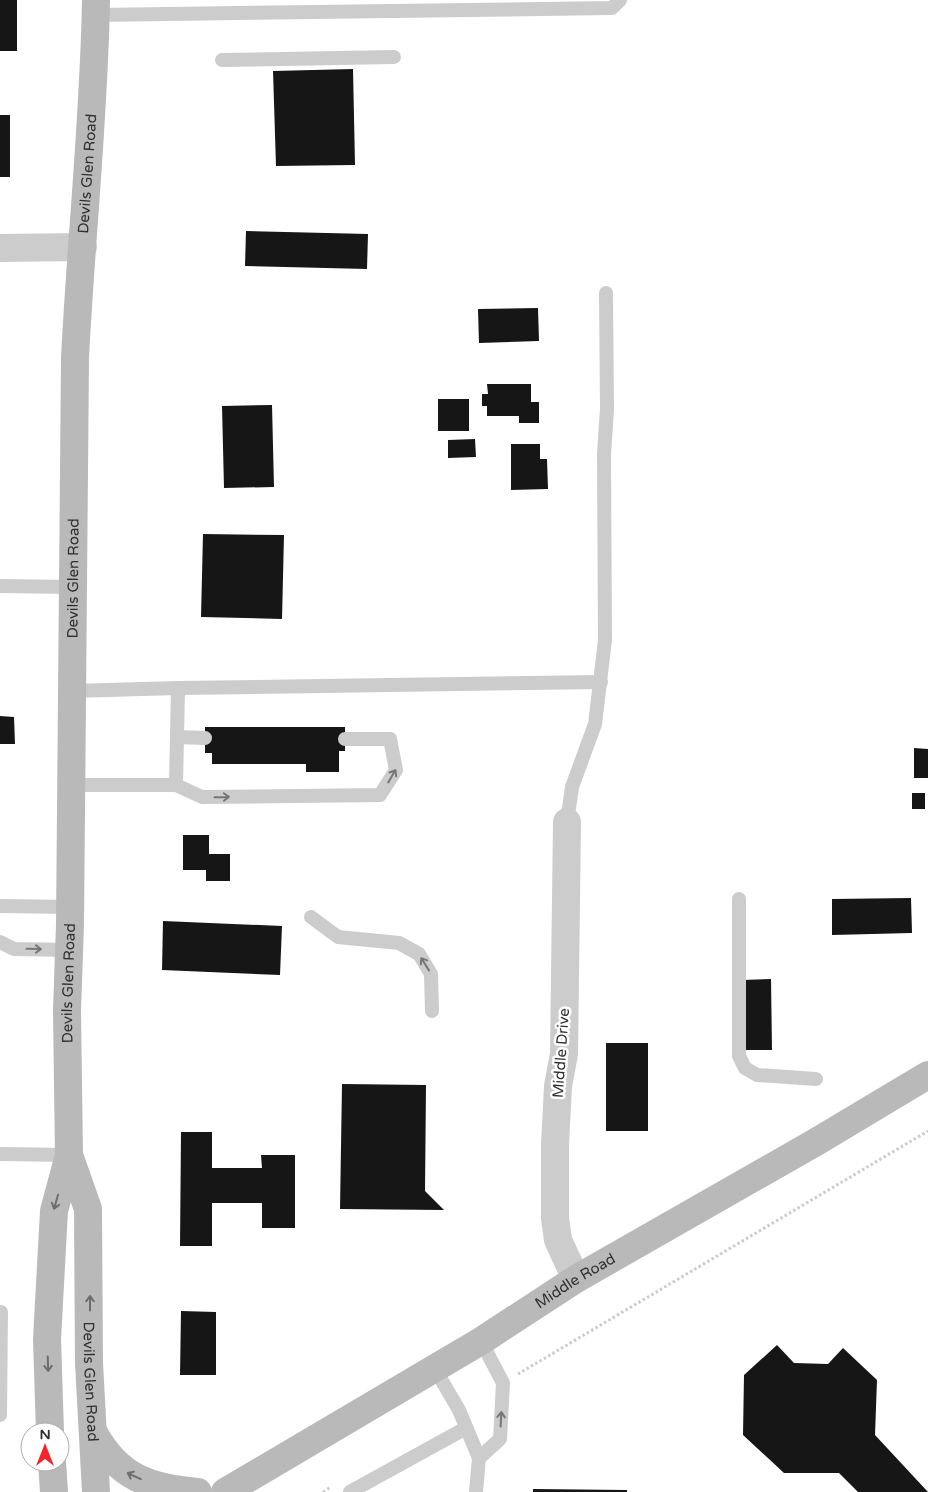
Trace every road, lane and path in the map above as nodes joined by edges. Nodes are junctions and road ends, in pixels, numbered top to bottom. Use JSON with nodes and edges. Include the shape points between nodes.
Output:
{"nodes":[{"id":1,"x":620,"y":0,"type":"edge"},
{"id":2,"x":394,"y":5,"type":"edge"},
{"id":3,"x":96,"y":8,"type":"edge"},
{"id":4,"x":394,"y":58,"type":"dead end"},
{"id":5,"x":222,"y":60,"type":"dead end"},
{"id":6,"x":83,"y":247,"type":"junction"},
{"id":7,"x":0,"y":248,"type":"edge"},
{"id":8,"x":606,"y":293,"type":"dead end"},
{"id":9,"x":0,"y":586,"type":"edge"},
{"id":10,"x":72,"y":587,"type":"junction"},
{"id":11,"x":601,"y":682,"type":"junction"},
{"id":12,"x":178,"y":688,"type":"junction"},
{"id":13,"x":72,"y":691,"type":"junction"},
{"id":14,"x":177,"y":737,"type":"junction"},
{"id":15,"x":205,"y":738,"type":"dead end"},
{"id":16,"x":345,"y":739,"type":"dead end"},
{"id":17,"x":71,"y":785,"type":"junction"},
{"id":18,"x":176,"y":785,"type":"junction"},
{"id":19,"x":567,"y":822,"type":"joint"},
{"id":20,"x":739,"y":899,"type":"dead end"},
{"id":21,"x":0,"y":906,"type":"edge"},
{"id":22,"x":70,"y":907,"type":"junction"},
{"id":23,"x":311,"y":917,"type":"dead end"},
{"id":24,"x":0,"y":942,"type":"edge"},
{"id":25,"x":69,"y":950,"type":"junction"},
{"id":26,"x":432,"y":1010,"type":"dead end"},
{"id":27,"x":928,"y":1075,"type":"edge"},
{"id":28,"x":816,"y":1079,"type":"dead end"},
{"id":29,"x":928,"y":1131,"type":"edge"},
{"id":30,"x":0,"y":1154,"type":"edge"},
{"id":31,"x":70,"y":1156,"type":"junction"},
{"id":32,"x":576,"y":1279,"type":"junction"},
{"id":33,"x":0,"y":1312,"type":"edge"},
{"id":34,"x":481,"y":1342,"type":"junction"},
{"id":35,"x":435,"y":1368,"type":"junction"},
{"id":36,"x":503,"y":1383,"type":"junction"},
{"id":37,"x":0,"y":1415,"type":"edge"},
{"id":38,"x":50,"y":1422,"type":"edge"},
{"id":39,"x":466,"y":1428,"type":"junction"},
{"id":40,"x":94,"y":1433,"type":"junction"},
{"id":41,"x":479,"y":1458,"type":"junction"},
{"id":42,"x":53,"y":1472,"type":"edge"},
{"id":43,"x":335,"y":1485,"type":"dead end"},
{"id":44,"x":54,"y":1492,"type":"edge"},
{"id":45,"x":96,"y":1492,"type":"edge"},
{"id":46,"x":198,"y":1492,"type":"edge"},
{"id":47,"x":225,"y":1492,"type":"edge"},
{"id":48,"x":323,"y":1492,"type":"edge"},
{"id":49,"x":350,"y":1492,"type":"edge"},
{"id":50,"x":476,"y":1492,"type":"edge"}],
"edges":[{"from":1,"to":2,"type":"lane","via":[[612,8]]},
{"from":2,"to":3,"type":"lane"},
{"from":3,"to":6,"type":"main road","name":"Devils Glen Road"},
{"from":4,"to":5,"type":"lane"},
{"from":6,"to":7,"type":"street"},
{"from":6,"to":10,"type":"main road","name":"Devils Glen Road","via":[[75,358]]},
{"from":8,"to":11,"type":"lane","via":[[605,640]]},
{"from":9,"to":10,"type":"lane"},
{"from":10,"to":13,"type":"main road","name":"Devils Glen Road"},
{"from":11,"to":12,"type":"lane"},
{"from":11,"to":19,"type":"lane","via":[[595,724],[572,787]]},
{"from":12,"to":13,"type":"lane"},
{"from":12,"to":14,"type":"lane"},
{"from":13,"to":17,"type":"main road","name":"Devils Glen Road"},
{"from":14,"to":15,"type":"lane"},
{"from":14,"to":18,"type":"lane"},
{"from":18,"to":16,"type":"lane","one_way":true,"via":[[202,798],[380,795],[396,770],[390,739]]},
{"from":17,"to":18,"type":"lane"},
{"from":17,"to":22,"type":"main road","name":"Devils Glen Road"},
{"from":19,"to":32,"type":"street","name":"Middle Drive","via":[[564,1054],[558,1086],[555,1218],[558,1240]]},
{"from":20,"to":28,"type":"lane","via":[[739,1056],[745,1068],[757,1075]]},
{"from":21,"to":22,"type":"lane"},
{"from":22,"to":25,"type":"main road","name":"Devils Glen Road"},
{"from":26,"to":23,"type":"lane","one_way":true,"via":[[431,974],[419,954],[399,943],[338,937]]},
{"from":24,"to":25,"type":"lane","one_way":true,"via":[[14,949]]},
{"from":25,"to":31,"type":"main road","name":"Devils Glen Road"},
{"from":27,"to":32,"type":"main road","name":"Middle Road"},
{"from":29,"to":36,"type":"path"},
{"from":30,"to":31,"type":"lane"},
{"from":31,"to":38,"type":"main road","name":"Devils Glen Road","one_way":true,"via":[[54,1211],[47,1339]]},
{"from":40,"to":31,"type":"main road","name":"Devils Glen Road","one_way":true,"via":[[89,1363],[88,1209]]},
{"from":32,"to":34,"type":"main road","name":"Middle Road"},
{"from":33,"to":37,"type":"lane"},
{"from":34,"to":35,"type":"main road","name":"Middle Road"},
{"from":34,"to":36,"type":"lane"},
{"from":35,"to":39,"type":"lane"},
{"from":35,"to":47,"type":"main road","name":"Middle Road"},
{"from":41,"to":36,"type":"lane","one_way":true,"via":[[500,1440]]},
{"from":39,"to":41,"type":"lane"},
{"from":39,"to":49,"type":"lane"},
{"from":40,"to":45,"type":"main road","name":"Devils Glen Road"},
{"from":46,"to":40,"type":"main road","one_way":true,"via":[[150,1483],[126,1472],[102,1448]]},
{"from":41,"to":50,"type":"lane"},
{"from":42,"to":44,"type":"main road"},
{"from":43,"to":48,"type":"path"}]}
